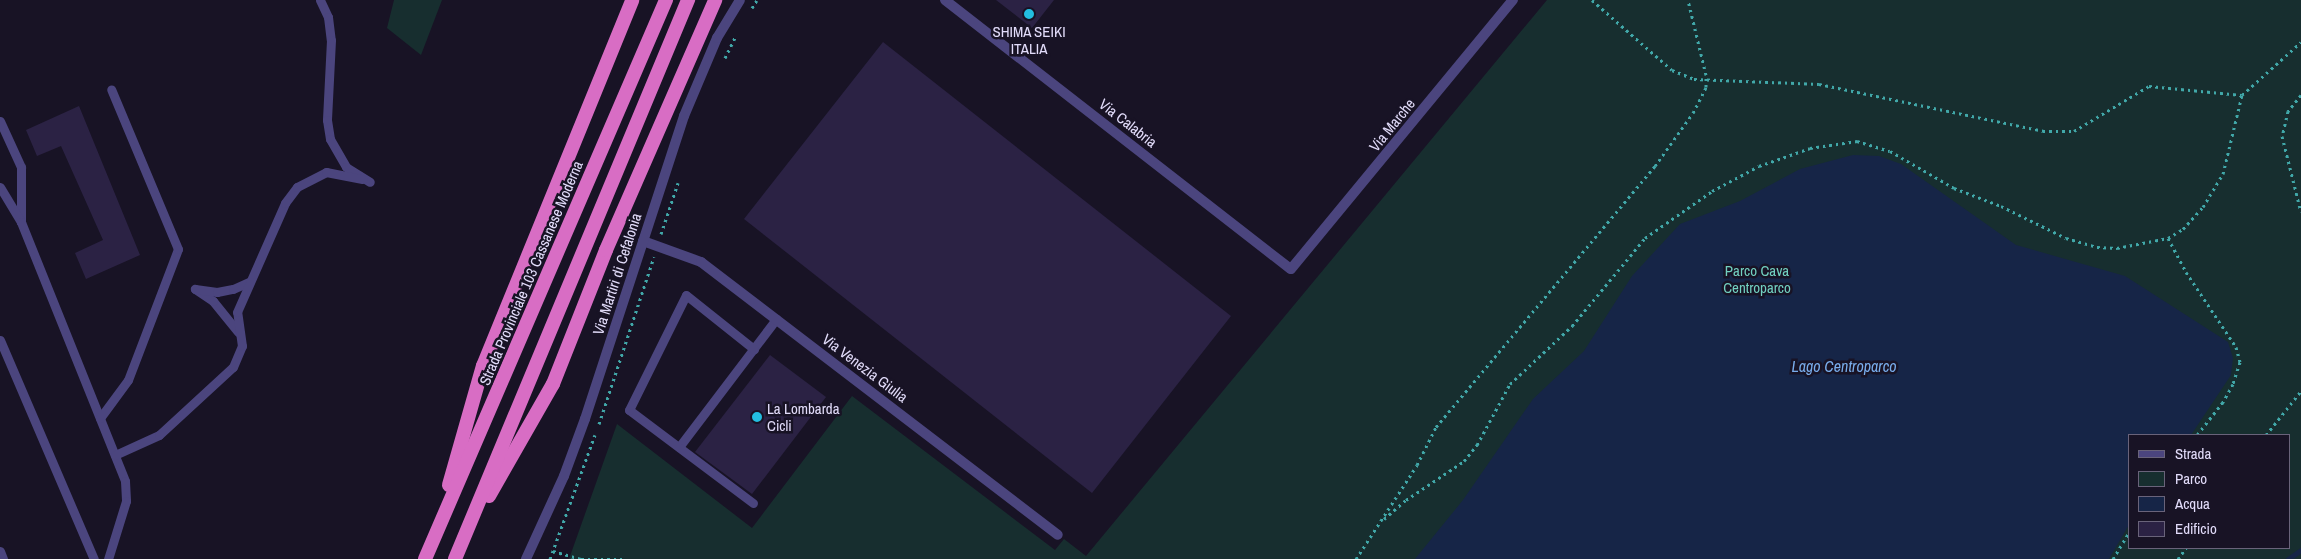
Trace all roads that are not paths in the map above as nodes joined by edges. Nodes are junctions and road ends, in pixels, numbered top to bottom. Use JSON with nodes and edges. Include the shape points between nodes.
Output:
{"nodes":[{"id":1,"x":320,"y":0,"type":"edge"},
{"id":2,"x":632,"y":0,"type":"edge"},
{"id":3,"x":666,"y":0,"type":"edge"},
{"id":4,"x":688,"y":0,"type":"edge"},
{"id":5,"x":715,"y":0,"type":"edge"},
{"id":6,"x":740,"y":0,"type":"edge"},
{"id":7,"x":945,"y":0,"type":"edge"},
{"id":8,"x":1514,"y":0,"type":"edge"},
{"id":9,"x":111,"y":89,"type":"dead end"},
{"id":10,"x":0,"y":121,"type":"edge"},
{"id":11,"x":0,"y":187,"type":"edge"},
{"id":12,"x":21,"y":222,"type":"junction"},
{"id":13,"x":643,"y":241,"type":"junction"},
{"id":14,"x":1292,"y":269,"type":"joint"},
{"id":15,"x":249,"y":282,"type":"junction"},
{"id":16,"x":776,"y":319,"type":"junction"},
{"id":17,"x":240,"y":334,"type":"junction"},
{"id":18,"x":0,"y":340,"type":"edge"},
{"id":19,"x":754,"y":350,"type":"junction"},
{"id":20,"x":100,"y":418,"type":"junction"},
{"id":21,"x":679,"y":447,"type":"junction"},
{"id":22,"x":115,"y":455,"type":"junction"},
{"id":23,"x":753,"y":503,"type":"dead end"},
{"id":24,"x":1058,"y":535,"type":"dead end"},
{"id":25,"x":435,"y":536,"type":"junction"},
{"id":26,"x":0,"y":551,"type":"edge"},
{"id":27,"x":458,"y":553,"type":"edge"},
{"id":28,"x":3,"y":559,"type":"edge"},
{"id":29,"x":94,"y":559,"type":"edge"},
{"id":30,"x":108,"y":559,"type":"edge"},
{"id":31,"x":425,"y":559,"type":"edge"},
{"id":32,"x":526,"y":559,"type":"edge"}],
"edges":[{"from":1,"to":15,"type":"lane","via":[[328,17],[332,40],[327,120],[330,140],[340,162],[366,180],[326,172],[296,187]]},
{"from":2,"to":25,"type":"highway","via":[[483,366]]},
{"from":3,"to":25,"type":"highway","name":"Strada Provinciale 103 Cassanese Moderna"},
{"from":4,"to":27,"type":"highway"},
{"from":5,"to":27,"type":"highway","via":[[606,250],[552,384]]},
{"from":6,"to":13,"type":"street","name":"Via Martiri di Cefalonia","via":[[717,38],[684,116]]},
{"from":7,"to":14,"type":"street","name":"Via Calabria"},
{"from":8,"to":14,"type":"street","name":"Via Marche"},
{"from":9,"to":20,"type":"lane","via":[[178,249],[128,380]]},
{"from":10,"to":12,"type":"lane","via":[[21,167]]},
{"from":11,"to":12,"type":"lane"},
{"from":12,"to":20,"type":"lane"},
{"from":13,"to":16,"type":"street","name":"Via Venezia Giulia","via":[[701,262]]},
{"from":13,"to":32,"type":"street","name":"Via Martiri di Cefalonia","via":[[578,439]]},
{"from":15,"to":17,"type":"lane","via":[[237,312]]},
{"from":15,"to":17,"type":"lane","via":[[233,290],[195,289],[213,301]]},
{"from":16,"to":19,"type":"lane"},
{"from":16,"to":24,"type":"street","name":"Via Venezia Giulia"},
{"from":17,"to":22,"type":"lane","via":[[242,346],[233,367],[159,435]]},
{"from":18,"to":29,"type":"lane"},
{"from":19,"to":21,"type":"lane"},
{"from":19,"to":21,"type":"lane","via":[[686,295],[630,410]]},
{"from":20,"to":22,"type":"lane"},
{"from":21,"to":23,"type":"lane"},
{"from":22,"to":30,"type":"lane","via":[[125,481],[126,500]]},
{"from":25,"to":31,"type":"highway","name":"Strada Provinciale 103 Cassanese Moderna"},
{"from":26,"to":28,"type":"lane"}]}
